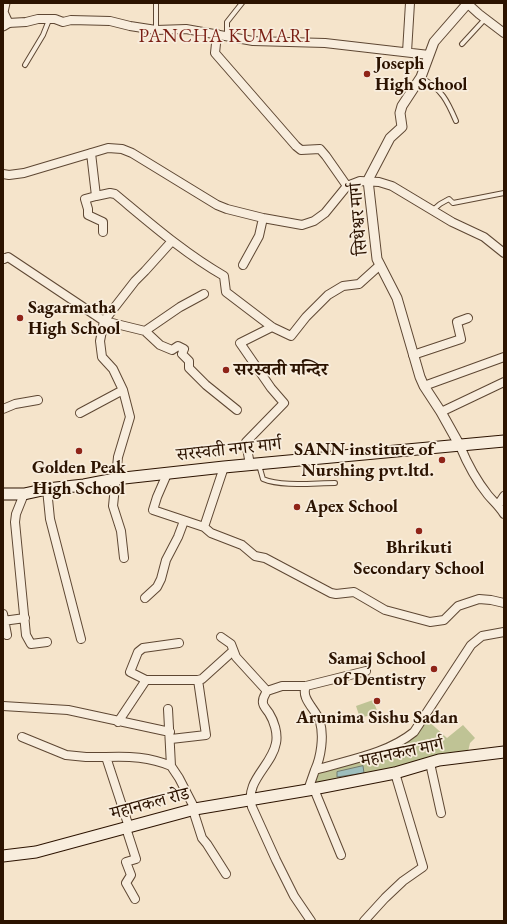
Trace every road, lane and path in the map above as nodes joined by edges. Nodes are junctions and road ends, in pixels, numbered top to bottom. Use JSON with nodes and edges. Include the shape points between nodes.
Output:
{"nodes":[{"id":1,"x":5,"y":3,"type":"edge"},
{"id":2,"x":156,"y":3,"type":"edge"},
{"id":3,"x":242,"y":3,"type":"edge"},
{"id":4,"x":410,"y":3,"type":"edge"},
{"id":5,"x":468,"y":3,"type":"edge"},
{"id":6,"x":485,"y":18,"type":"junction"},
{"id":7,"x":49,"y":20,"type":"junction"},
{"id":8,"x":6,"y":25,"type":"edge"},
{"id":9,"x":156,"y":30,"type":"junction"},
{"id":10,"x":217,"y":34,"type":"junction"},
{"id":11,"x":504,"y":34,"type":"edge"},
{"id":12,"x":227,"y":36,"type":"junction"},
{"id":13,"x":462,"y":44,"type":"dead end"},
{"id":14,"x":407,"y":52,"type":"junction"},
{"id":15,"x":429,"y":55,"type":"junction"},
{"id":16,"x":26,"y":65,"type":"dead end"},
{"id":17,"x":421,"y":77,"type":"junction"},
{"id":18,"x":456,"y":121,"type":"dead end"},
{"id":19,"x":91,"y":153,"type":"junction"},
{"id":20,"x":3,"y":174,"type":"edge"},
{"id":21,"x":368,"y":180,"type":"junction"},
{"id":22,"x":348,"y":186,"type":"junction"},
{"id":23,"x":504,"y":193,"type":"edge"},
{"id":24,"x":96,"y":196,"type":"junction"},
{"id":25,"x":433,"y":210,"type":"junction"},
{"id":26,"x":263,"y":218,"type":"junction"},
{"id":27,"x":103,"y":232,"type":"dead end"},
{"id":28,"x":172,"y":241,"type":"junction"},
{"id":29,"x":504,"y":253,"type":"edge"},
{"id":30,"x":3,"y":260,"type":"edge"},
{"id":31,"x":243,"y":265,"type":"dead end"},
{"id":32,"x":380,"y":265,"type":"junction"},
{"id":33,"x":204,"y":294,"type":"dead end"},
{"id":34,"x":468,"y":318,"type":"dead end"},
{"id":35,"x":104,"y":320,"type":"junction"},
{"id":36,"x":272,"y":327,"type":"junction"},
{"id":37,"x":145,"y":331,"type":"junction"},
{"id":38,"x":413,"y":355,"type":"junction"},
{"id":39,"x":504,"y":357,"type":"edge"},
{"id":40,"x":504,"y":382,"type":"edge"},
{"id":41,"x":424,"y":386,"type":"junction"},
{"id":42,"x":123,"y":390,"type":"junction"},
{"id":43,"x":38,"y":400,"type":"dead end"},
{"id":44,"x":3,"y":409,"type":"edge"},
{"id":45,"x":237,"y":410,"type":"dead end"},
{"id":46,"x":441,"y":412,"type":"junction"},
{"id":47,"x":80,"y":413,"type":"dead end"},
{"id":48,"x":504,"y":441,"type":"edge"},
{"id":49,"x":460,"y":446,"type":"junction"},
{"id":50,"x":255,"y":465,"type":"junction"},
{"id":51,"x":224,"y":467,"type":"junction"},
{"id":52,"x":167,"y":474,"type":"junction"},
{"id":53,"x":115,"y":479,"type":"junction"},
{"id":54,"x":335,"y":484,"type":"dead end"},
{"id":55,"x":47,"y":489,"type":"junction"},
{"id":56,"x":3,"y":494,"type":"edge"},
{"id":57,"x":24,"y":494,"type":"junction"},
{"id":58,"x":504,"y":496,"type":"edge"},
{"id":59,"x":498,"y":505,"type":"junction"},
{"id":60,"x":504,"y":514,"type":"edge"},
{"id":61,"x":184,"y":521,"type":"junction"},
{"id":62,"x":204,"y":527,"type":"junction"},
{"id":63,"x":124,"y":558,"type":"dead end"},
{"id":64,"x":145,"y":598,"type":"dead end"},
{"id":65,"x":504,"y":603,"type":"edge"},
{"id":66,"x":25,"y":618,"type":"junction"},
{"id":67,"x":3,"y":619,"type":"edge"},
{"id":68,"x":504,"y":632,"type":"edge"},
{"id":69,"x":7,"y":636,"type":"dead end"},
{"id":70,"x":222,"y":637,"type":"dead end"},
{"id":71,"x":81,"y":639,"type":"dead end"},
{"id":72,"x":47,"y":642,"type":"dead end"},
{"id":73,"x":178,"y":644,"type":"dead end"},
{"id":74,"x":233,"y":651,"type":"junction"},
{"id":75,"x":366,"y":671,"type":"dead end"},
{"id":76,"x":146,"y":680,"type":"junction"},
{"id":77,"x":198,"y":680,"type":"junction"},
{"id":78,"x":306,"y":686,"type":"junction"},
{"id":79,"x":266,"y":691,"type":"junction"},
{"id":80,"x":3,"y":706,"type":"edge"},
{"id":81,"x":168,"y":709,"type":"dead end"},
{"id":82,"x":118,"y":722,"type":"junction"},
{"id":83,"x":170,"y":736,"type":"junction"},
{"id":84,"x":22,"y":737,"type":"dead end"},
{"id":85,"x":504,"y":752,"type":"edge"},
{"id":86,"x":106,"y":757,"type":"junction"},
{"id":87,"x":436,"y":763,"type":"junction"},
{"id":88,"x":171,"y":766,"type":"junction"},
{"id":89,"x":315,"y":770,"type":"junction"},
{"id":90,"x":395,"y":773,"type":"junction"},
{"id":91,"x":311,"y":789,"type":"junction"},
{"id":92,"x":250,"y":799,"type":"junction"},
{"id":93,"x":194,"y":810,"type":"junction"},
{"id":94,"x":441,"y":813,"type":"dead end"},
{"id":95,"x":128,"y":828,"type":"junction"},
{"id":96,"x":341,"y":855,"type":"dead end"},
{"id":97,"x":3,"y":856,"type":"edge"},
{"id":98,"x":226,"y":874,"type":"dead end"},
{"id":99,"x":135,"y":899,"type":"dead end"},
{"id":100,"x":311,"y":921,"type":"edge"},
{"id":101,"x":364,"y":921,"type":"edge"}],
"edges":[{"from":1,"to":8,"type":"street","via":[[3,12]]},
{"from":2,"to":9,"type":"lane"},
{"from":3,"to":12,"type":"lane","via":[[227,22]]},
{"from":4,"to":14,"type":"street"},
{"from":5,"to":6,"type":"street"},
{"from":5,"to":15,"type":"street","name":"सिधेश्वर मार्ग","via":[[439,35]]},
{"from":6,"to":11,"type":"street"},
{"from":6,"to":13,"type":"lane"},
{"from":7,"to":8,"type":"street","via":[[38,19]]},
{"from":7,"to":9,"type":"street","via":[[110,21]]},
{"from":7,"to":16,"type":"lane"},
{"from":9,"to":10,"type":"street","via":[[186,29]]},
{"from":10,"to":12,"type":"street"},
{"from":10,"to":22,"type":"street","via":[[215,53],[256,102],[301,150],[320,149]]},
{"from":12,"to":14,"type":"street"},
{"from":14,"to":15,"type":"street"},
{"from":15,"to":17,"type":"street","name":"सिधेश्वर मार्ग"},
{"from":17,"to":18,"type":"lane","via":[[435,85],[448,102]]},
{"from":17,"to":21,"type":"street","name":"सिधेश्वर मार्ग","via":[[402,106],[402,127],[390,138]]},
{"from":19,"to":20,"type":"street","via":[[24,173]]},
{"from":19,"to":24,"type":"street"},
{"from":19,"to":26,"type":"street","via":[[108,148],[122,149],[217,205]]},
{"from":21,"to":22,"type":"street"},
{"from":21,"to":25,"type":"street","via":[[392,186]]},
{"from":21,"to":32,"type":"street","name":"सिधेश्वर मार्ग","via":[[375,249]]},
{"from":22,"to":26,"type":"street","via":[[325,213],[314,221],[302,225]]},
{"from":23,"to":25,"type":"lane","via":[[453,203],[449,199]]},
{"from":24,"to":27,"type":"street","via":[[85,199],[88,215],[103,222]]},
{"from":24,"to":28,"type":"street","via":[[115,194]]},
{"from":25,"to":29,"type":"street","via":[[484,237]]},
{"from":26,"to":31,"type":"street","via":[[259,236]]},
{"from":28,"to":35,"type":"street","via":[[135,280]]},
{"from":28,"to":36,"type":"street","via":[[224,276],[226,292]]},
{"from":30,"to":35,"type":"street","via":[[8,257]]},
{"from":32,"to":36,"type":"street","via":[[359,284],[343,286],[328,295],[291,336]]},
{"from":32,"to":38,"type":"street","name":"सिधेश्वर मार्ग","via":[[397,298]]},
{"from":33,"to":37,"type":"street"},
{"from":34,"to":38,"type":"street","via":[[457,322],[461,338]]},
{"from":35,"to":37,"type":"street"},
{"from":35,"to":42,"type":"street","via":[[100,341],[102,357],[113,369]]},
{"from":36,"to":50,"type":"street","via":[[240,343],[284,403],[246,442]]},
{"from":37,"to":45,"type":"street","via":[[160,345],[172,350],[178,346],[184,349],[182,354],[189,361],[189,368]]},
{"from":38,"to":41,"type":"street","name":"सिधेश्वर मार्ग"},
{"from":39,"to":41,"type":"street"},
{"from":40,"to":46,"type":"street"},
{"from":41,"to":46,"type":"street","name":"सिधेश्वर मार्ग"},
{"from":42,"to":47,"type":"street"},
{"from":42,"to":53,"type":"street","via":[[130,417],[118,457]]},
{"from":43,"to":44,"type":"street"},
{"from":46,"to":49,"type":"street","name":"सिधेश्वर मार्ग"},
{"from":48,"to":49,"type":"main road","name":"सरस्वती नगर मार्ग"},
{"from":49,"to":50,"type":"main road","name":"सरस्वती नगर मार्ग"},
{"from":49,"to":59,"type":"street","via":[[470,468]]},
{"from":50,"to":51,"type":"main road","name":"सरस्वती नगर मार्ग"},
{"from":50,"to":54,"type":"lane","via":[[263,479],[270,482]]},
{"from":51,"to":52,"type":"main road","name":"सरस्वती नगर मार्ग"},
{"from":51,"to":62,"type":"street"},
{"from":52,"to":53,"type":"main road","name":"सरस्वती नगर मार्ग"},
{"from":52,"to":61,"type":"street","via":[[154,510]]},
{"from":53,"to":55,"type":"main road","name":"सरस्वती नगर मार्ग","via":[[84,486]]},
{"from":53,"to":63,"type":"street","via":[[113,506],[121,531]]},
{"from":55,"to":57,"type":"main road","name":"सरस्वती नगर मार्ग"},
{"from":55,"to":71,"type":"street","via":[[50,519]]},
{"from":56,"to":57,"type":"main road","name":"सरस्वती नगर मार्ग"},
{"from":57,"to":66,"type":"street","via":[[15,522]]},
{"from":58,"to":59,"type":"street"},
{"from":59,"to":60,"type":"street"},
{"from":61,"to":62,"type":"street"},
{"from":61,"to":64,"type":"street","via":[[166,560],[161,579]]},
{"from":62,"to":65,"type":"street","via":[[211,533],[242,545],[255,556],[265,558],[331,593],[354,592],[385,610],[430,622],[444,620],[458,606],[479,599]]},
{"from":66,"to":67,"type":"street"},
{"from":66,"to":72,"type":"street","via":[[26,636],[30,644]]},
{"from":67,"to":69,"type":"street"},
{"from":68,"to":89,"type":"street","via":[[482,636],[471,644],[414,732],[403,741],[390,748]]},
{"from":70,"to":74,"type":"street","via":[[231,644]]},
{"from":73,"to":76,"type":"street","via":[[143,648],[138,652],[130,672]]},
{"from":74,"to":77,"type":"street"},
{"from":74,"to":79,"type":"street"},
{"from":75,"to":78,"type":"street"},
{"from":76,"to":77,"type":"street"},
{"from":76,"to":82,"type":"street"},
{"from":77,"to":83,"type":"street","via":[[206,735]]},
{"from":78,"to":79,"type":"street","via":[[282,686]]},
{"from":78,"to":89,"type":"street","via":[[307,701],[317,713],[322,731],[319,761]]},
{"from":79,"to":92,"type":"street","via":[[263,704],[274,722],[276,745],[251,789]]},
{"from":80,"to":82,"type":"street","via":[[68,710]]},
{"from":81,"to":83,"type":"street"},
{"from":82,"to":83,"type":"street"},
{"from":83,"to":88,"type":"street"},
{"from":84,"to":86,"type":"street","via":[[66,755]]},
{"from":85,"to":87,"type":"main road","name":"महानकल मार्ग"},
{"from":86,"to":88,"type":"street","via":[[142,758]]},
{"from":86,"to":95,"type":"street"},
{"from":87,"to":90,"type":"main road","name":"महानकल मार्ग"},
{"from":87,"to":94,"type":"street"},
{"from":88,"to":93,"type":"street"},
{"from":89,"to":91,"type":"street"},
{"from":90,"to":91,"type":"main road","name":"महानकल मार्ग"},
{"from":90,"to":101,"type":"street","via":[[423,867],[403,881]]},
{"from":91,"to":92,"type":"main road","name":"महानकल रोड"},
{"from":91,"to":96,"type":"street"},
{"from":92,"to":93,"type":"main road","name":"महानकल रोड"},
{"from":92,"to":100,"type":"street","via":[[276,860],[294,896]]},
{"from":93,"to":95,"type":"main road","name":"महानकल रोड"},
{"from":93,"to":98,"type":"street","via":[[202,838]]},
{"from":95,"to":97,"type":"main road","name":"महानकल रोड","via":[[36,852]]},
{"from":95,"to":99,"type":"street","via":[[136,859],[126,862],[131,875],[126,884]]}]}
